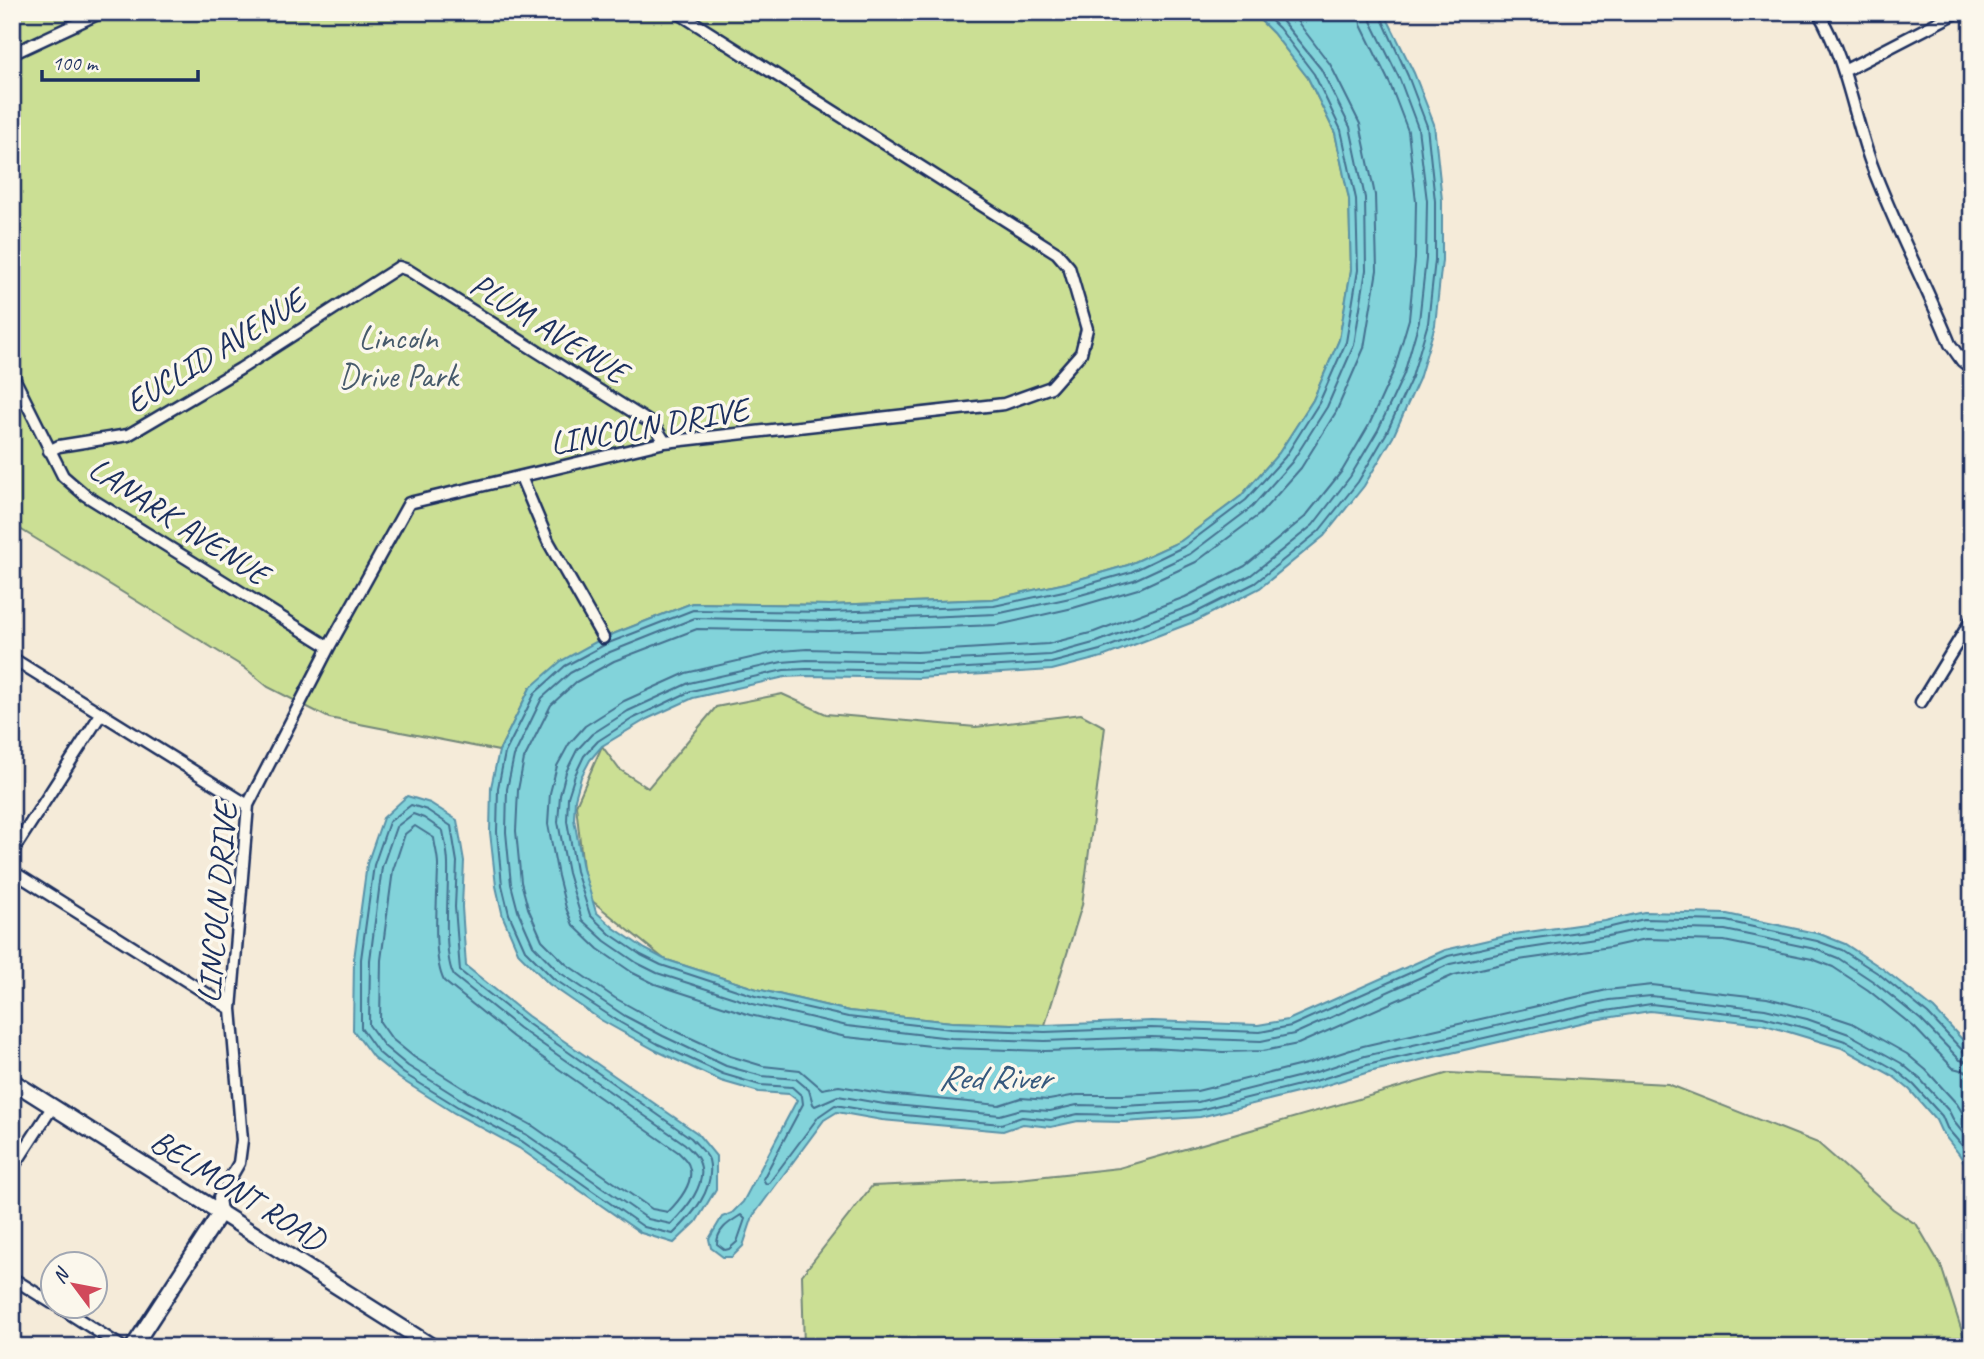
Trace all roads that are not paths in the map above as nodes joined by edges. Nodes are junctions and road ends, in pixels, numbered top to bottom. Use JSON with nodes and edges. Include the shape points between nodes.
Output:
{"nodes":[{"id":1,"x":102,"y":12,"type":"edge"},
{"id":2,"x":677,"y":12,"type":"edge"},
{"id":3,"x":1818,"y":12,"type":"edge"},
{"id":4,"x":1958,"y":12,"type":"edge"},
{"id":5,"x":12,"y":54,"type":"edge"},
{"id":6,"x":1844,"y":71,"type":"junction"},
{"id":7,"x":399,"y":267,"type":"joint"},
{"id":8,"x":1972,"y":369,"type":"edge"},
{"id":9,"x":12,"y":374,"type":"edge"},
{"id":10,"x":665,"y":442,"type":"junction"},
{"id":11,"x":49,"y":451,"type":"junction"},
{"id":12,"x":522,"y":477,"type":"junction"},
{"id":13,"x":1972,"y":619,"type":"edge"},
{"id":14,"x":603,"y":638,"type":"dead end"},
{"id":15,"x":328,"y":647,"type":"junction"},
{"id":16,"x":12,"y":658,"type":"edge"},
{"id":17,"x":1921,"y":702,"type":"dead end"},
{"id":18,"x":101,"y":714,"type":"junction"},
{"id":19,"x":248,"y":805,"type":"junction"},
{"id":20,"x":12,"y":852,"type":"edge"},
{"id":21,"x":12,"y":871,"type":"edge"},
{"id":22,"x":231,"y":1009,"type":"junction"},
{"id":23,"x":12,"y":1081,"type":"edge"},
{"id":24,"x":52,"y":1106,"type":"junction"},
{"id":25,"x":12,"y":1169,"type":"edge"},
{"id":26,"x":221,"y":1212,"type":"junction"},
{"id":27,"x":12,"y":1278,"type":"edge"},
{"id":28,"x":38,"y":1294,"type":"edge"},
{"id":29,"x":79,"y":1320,"type":"edge"},
{"id":30,"x":122,"y":1347,"type":"edge"},
{"id":31,"x":133,"y":1347,"type":"edge"},
{"id":32,"x":433,"y":1347,"type":"edge"}],
"edges":[{"from":1,"to":5,"type":"street"},
{"from":2,"to":10,"type":"street","name":"LINCOLN DRIVE","via":[[1057,253],[1069,267],[1087,329],[1081,353],[1051,387],[1004,404]]},
{"from":3,"to":6,"type":"street"},
{"from":4,"to":6,"type":"street"},
{"from":6,"to":8,"type":"street","via":[[1889,213],[1950,344]]},
{"from":7,"to":10,"type":"street","name":"PLUM AVENUE","via":[[654,425]]},
{"from":7,"to":11,"type":"street","name":"EUCLID AVENUE","via":[[128,435]]},
{"from":9,"to":11,"type":"street","name":"LANARK AVENUE"},
{"from":10,"to":12,"type":"street","name":"LINCOLN DRIVE"},
{"from":11,"to":15,"type":"street","name":"LANARK AVENUE","via":[[62,476],[85,495]]},
{"from":12,"to":14,"type":"street","via":[[548,541]]},
{"from":12,"to":15,"type":"street","name":"LINCOLN DRIVE","via":[[409,503]]},
{"from":13,"to":17,"type":"street"},
{"from":15,"to":19,"type":"street","name":"LINCOLN DRIVE"},
{"from":16,"to":18,"type":"street"},
{"from":18,"to":19,"type":"street"},
{"from":18,"to":20,"type":"street"},
{"from":19,"to":22,"type":"street","name":"LINCOLN DRIVE"},
{"from":21,"to":22,"type":"street"},
{"from":22,"to":26,"type":"street","name":"LINCOLN DRIVE","via":[[242,1140],[239,1163],[219,1198]]},
{"from":23,"to":24,"type":"street","name":"BELMONT ROAD"},
{"from":24,"to":25,"type":"street"},
{"from":24,"to":26,"type":"street","name":"BELMONT ROAD"},
{"from":26,"to":31,"type":"street"},
{"from":26,"to":32,"type":"street","name":"BELMONT ROAD"},
{"from":27,"to":28,"type":"street"},
{"from":29,"to":30,"type":"street"}]}
